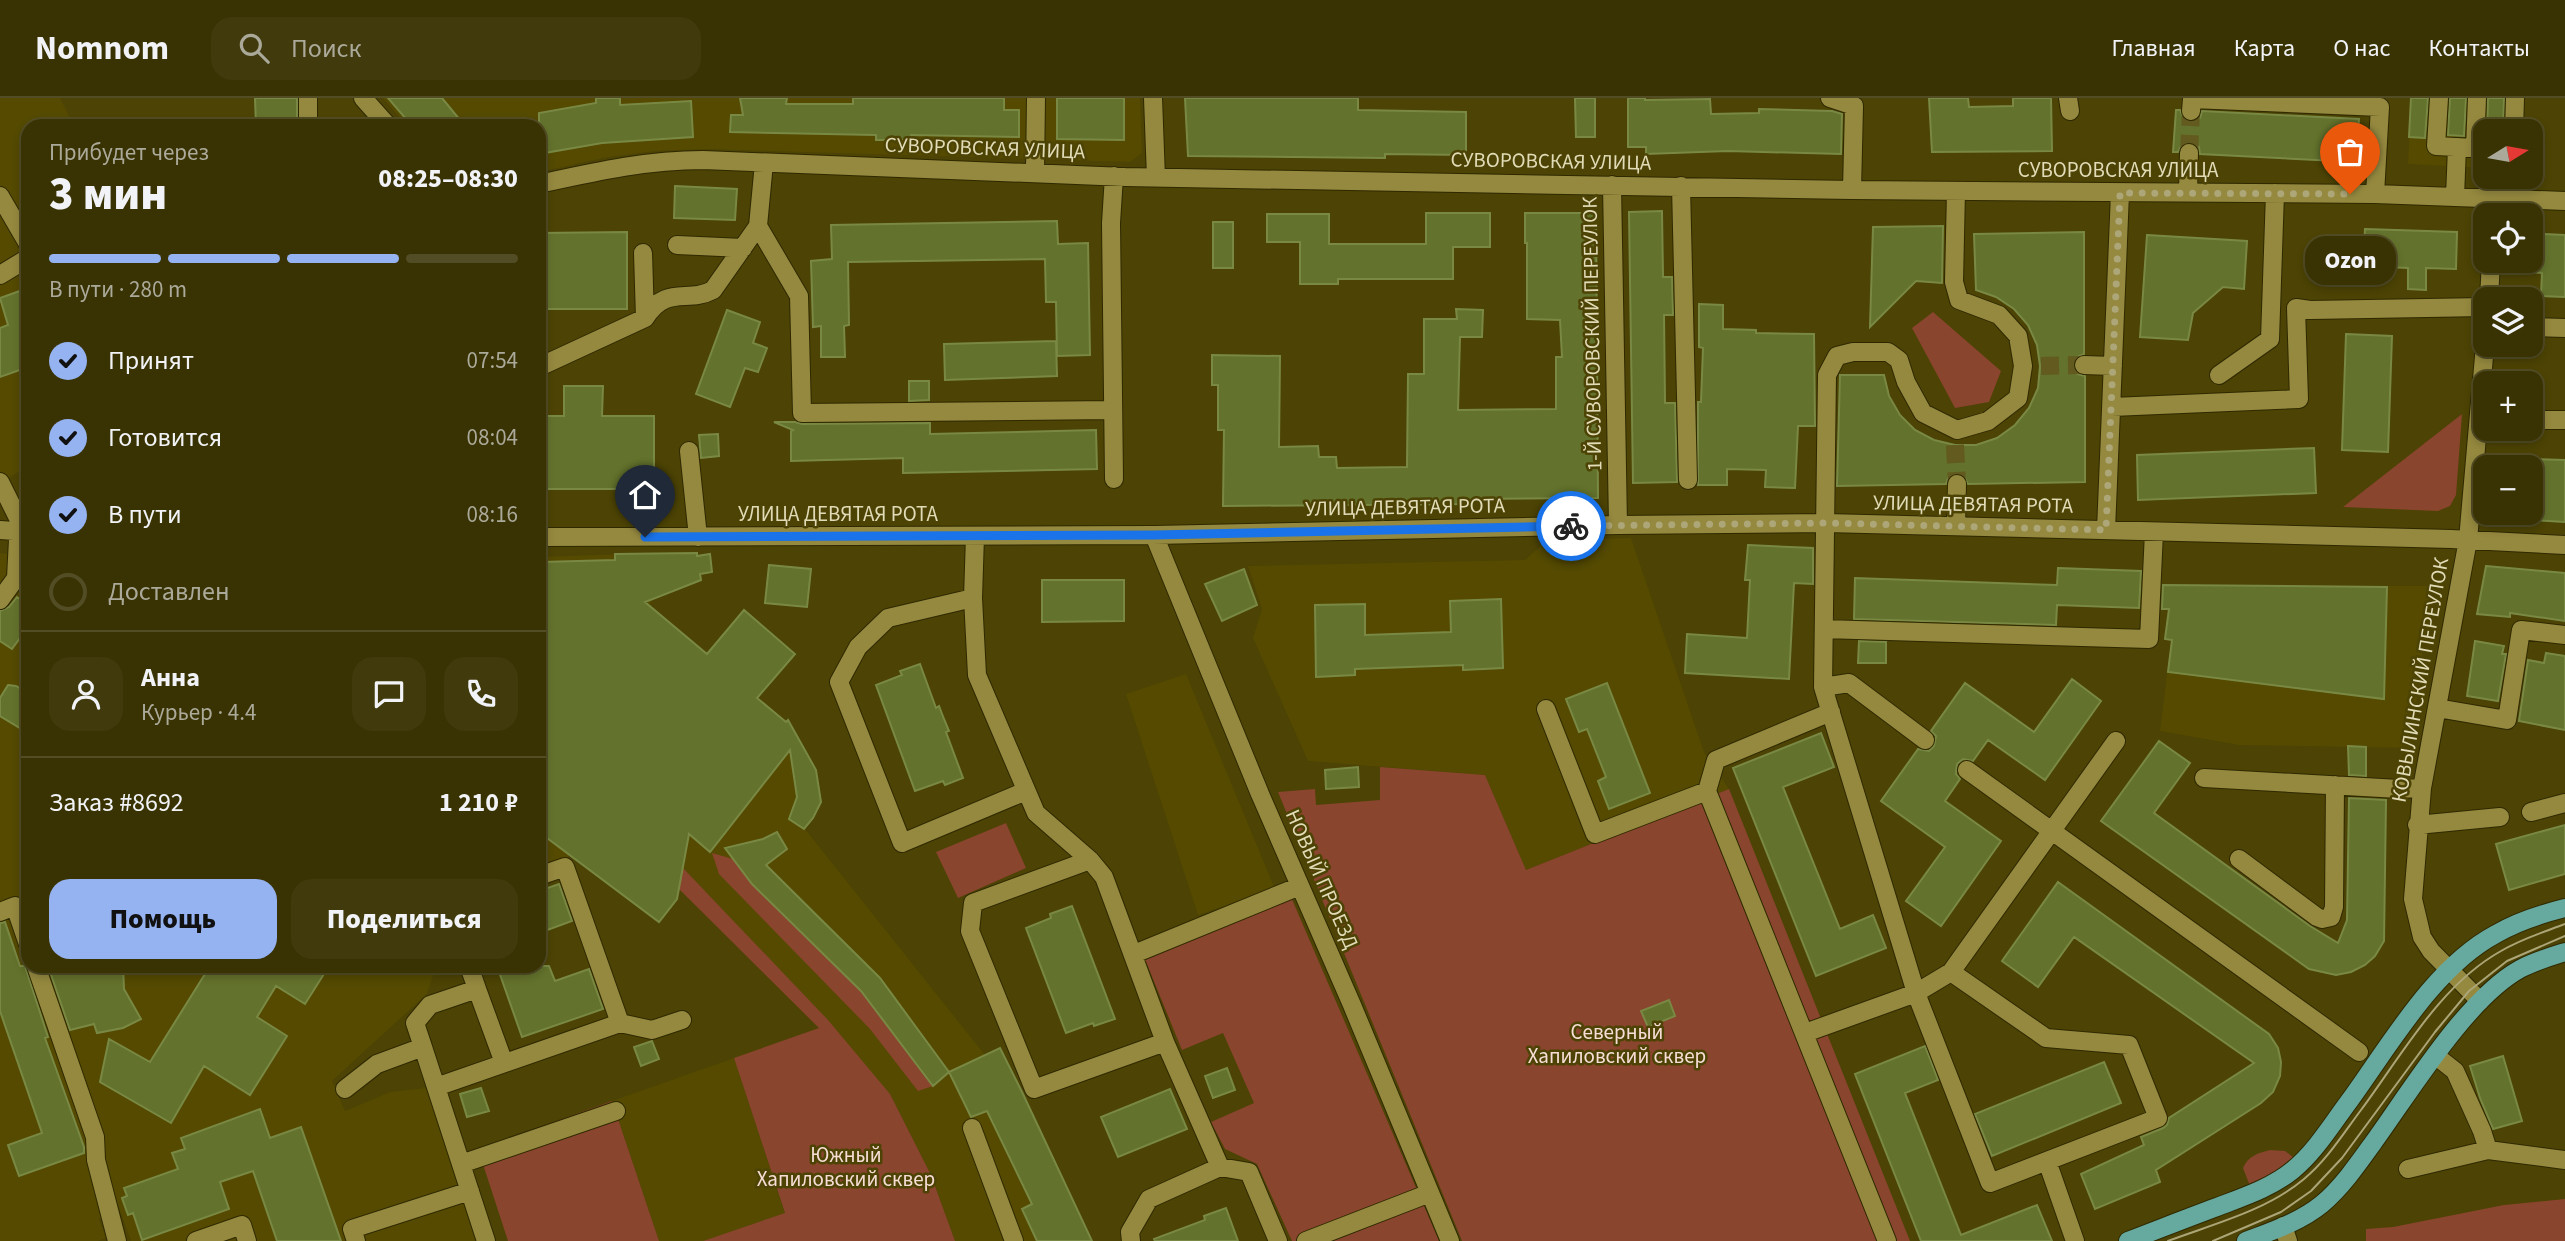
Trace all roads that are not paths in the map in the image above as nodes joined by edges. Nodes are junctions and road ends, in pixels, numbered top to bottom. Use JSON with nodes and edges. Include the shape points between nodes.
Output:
{"nodes":[{"id":1,"x":309,"y":98,"type":"edge"},
{"id":2,"x":363,"y":98,"type":"edge"},
{"id":3,"x":1037,"y":98,"type":"edge"},
{"id":4,"x":1153,"y":98,"type":"edge"},
{"id":5,"x":1830,"y":98,"type":"edge"},
{"id":6,"x":2439,"y":98,"type":"edge"},
{"id":7,"x":2477,"y":98,"type":"edge"},
{"id":8,"x":2515,"y":98,"type":"edge"},
{"id":9,"x":2191,"y":111,"type":"dead end"},
{"id":10,"x":308,"y":119,"type":"edge"},
{"id":11,"x":382,"y":119,"type":"edge"},
{"id":12,"x":2514,"y":119,"type":"edge"},
{"id":13,"x":2457,"y":147,"type":"junction"},
{"id":14,"x":2189,"y":153,"type":"tunnel mouth"},
{"id":15,"x":764,"y":163,"type":"junction"},
{"id":16,"x":1035,"y":172,"type":"junction"},
{"id":17,"x":1114,"y":176,"type":"junction"},
{"id":18,"x":1156,"y":178,"type":"junction"},
{"id":19,"x":546,"y":183,"type":"edge"},
{"id":20,"x":1612,"y":184,"type":"junction"},
{"id":21,"x":1681,"y":186,"type":"junction"},
{"id":22,"x":1852,"y":190,"type":"junction"},
{"id":23,"x":1956,"y":191,"type":"junction"},
{"id":24,"x":2120,"y":193,"type":"junction"},
{"id":25,"x":2188,"y":193,"type":"junction"},
{"id":26,"x":2275,"y":193,"type":"junction"},
{"id":27,"x":2375,"y":194,"type":"junction"},
{"id":28,"x":0,"y":196,"type":"edge"},
{"id":29,"x":2455,"y":197,"type":"junction"},
{"id":30,"x":2565,"y":201,"type":"edge"},
{"id":31,"x":2494,"y":203,"type":"edge"},
{"id":32,"x":2522,"y":203,"type":"edge"},
{"id":33,"x":758,"y":226,"type":"junction"},
{"id":34,"x":21,"y":232,"type":"edge"},
{"id":35,"x":677,"y":245,"type":"dead end"},
{"id":36,"x":743,"y":248,"type":"junction"},
{"id":37,"x":643,"y":253,"type":"dead end"},
{"id":38,"x":21,"y":262,"type":"edge"},
{"id":39,"x":0,"y":275,"type":"edge"},
{"id":40,"x":2473,"y":307,"type":"edge"},
{"id":41,"x":645,"y":318,"type":"junction"},
{"id":42,"x":2543,"y":327,"type":"edge"},
{"id":43,"x":2565,"y":328,"type":"edge"},
{"id":44,"x":546,"y":364,"type":"edge"},
{"id":45,"x":2084,"y":365,"type":"tunnel mouth"},
{"id":46,"x":2112,"y":366,"type":"junction"},
{"id":47,"x":2219,"y":375,"type":"dead end"},
{"id":48,"x":2112,"y":407,"type":"junction"},
{"id":49,"x":1113,"y":410,"type":"junction"},
{"id":50,"x":2543,"y":420,"type":"edge"},
{"id":51,"x":2565,"y":420,"type":"edge"},
{"id":52,"x":2479,"y":441,"type":"edge"},
{"id":53,"x":689,"y":451,"type":"dead end"},
{"id":54,"x":1114,"y":479,"type":"dead end"},
{"id":55,"x":1688,"y":480,"type":"dead end"},
{"id":56,"x":0,"y":482,"type":"edge"},
{"id":57,"x":1958,"y":484,"type":"tunnel mouth"},
{"id":58,"x":1826,"y":523,"type":"junction"},
{"id":59,"x":21,"y":524,"type":"edge"},
{"id":60,"x":1618,"y":525,"type":"junction"},
{"id":61,"x":1956,"y":526,"type":"junction"},
{"id":62,"x":0,"y":530,"type":"edge"},
{"id":63,"x":2106,"y":530,"type":"junction"},
{"id":64,"x":21,"y":531,"type":"edge"},
{"id":65,"x":2154,"y":532,"type":"junction"},
{"id":66,"x":1154,"y":535,"type":"junction"},
{"id":67,"x":975,"y":536,"type":"junction"},
{"id":68,"x":546,"y":537,"type":"edge"},
{"id":69,"x":698,"y":537,"type":"junction"},
{"id":70,"x":2468,"y":540,"type":"junction"},
{"id":71,"x":2565,"y":545,"type":"edge"},
{"id":72,"x":21,"y":583,"type":"edge"},
{"id":73,"x":973,"y":598,"type":"junction"},
{"id":74,"x":0,"y":600,"type":"edge"},
{"id":75,"x":1824,"y":629,"type":"junction"},
{"id":76,"x":2565,"y":635,"type":"edge"},
{"id":77,"x":1823,"y":687,"type":"junction"},
{"id":78,"x":2437,"y":708,"type":"junction"},
{"id":79,"x":1546,"y":709,"type":"dead end"},
{"id":80,"x":1831,"y":712,"type":"junction"},
{"id":81,"x":1925,"y":740,"type":"dead end"},
{"id":82,"x":2116,"y":741,"type":"dead end"},
{"id":83,"x":1967,"y":770,"type":"dead end"},
{"id":84,"x":2203,"y":778,"type":"dead end"},
{"id":85,"x":2335,"y":785,"type":"junction"},
{"id":86,"x":2422,"y":788,"type":"junction"},
{"id":87,"x":1026,"y":791,"type":"junction"},
{"id":88,"x":1707,"y":791,"type":"junction"},
{"id":89,"x":2565,"y":803,"type":"edge"},
{"id":90,"x":2531,"y":812,"type":"dead end"},
{"id":91,"x":2500,"y":817,"type":"dead end"},
{"id":92,"x":2417,"y":825,"type":"junction"},
{"id":93,"x":2052,"y":830,"type":"junction"},
{"id":94,"x":2239,"y":859,"type":"dead end"},
{"id":95,"x":1090,"y":860,"type":"junction"},
{"id":96,"x":546,"y":874,"type":"edge"},
{"id":97,"x":1300,"y":886,"type":"junction"},
{"id":98,"x":2565,"y":908,"type":"edge"},
{"id":99,"x":0,"y":912,"type":"edge"},
{"id":100,"x":21,"y":924,"type":"edge"},
{"id":101,"x":2565,"y":953,"type":"edge"},
{"id":102,"x":1134,"y":954,"type":"junction"},
{"id":103,"x":2448,"y":971,"type":"junction"},
{"id":104,"x":1951,"y":972,"type":"junction"},
{"id":105,"x":38,"y":973,"type":"edge"},
{"id":106,"x":471,"y":973,"type":"edge"},
{"id":107,"x":477,"y":989,"type":"junction"},
{"id":108,"x":1916,"y":993,"type":"junction"},
{"id":109,"x":2480,"y":1001,"type":"junction"},
{"id":110,"x":682,"y":1020,"type":"dead end"},
{"id":111,"x":620,"y":1023,"type":"junction"},
{"id":112,"x":1805,"y":1034,"type":"junction"},
{"id":113,"x":1165,"y":1042,"type":"junction"},
{"id":114,"x":423,"y":1047,"type":"junction"},
{"id":115,"x":2359,"y":1052,"type":"dead end"},
{"id":116,"x":2436,"y":1056,"type":"junction"},
{"id":117,"x":504,"y":1063,"type":"junction"},
{"id":118,"x":436,"y":1087,"type":"junction"},
{"id":119,"x":345,"y":1089,"type":"dead end"},
{"id":120,"x":616,"y":1111,"type":"dead end"},
{"id":121,"x":972,"y":1128,"type":"dead end"},
{"id":122,"x":2488,"y":1150,"type":"junction"},
{"id":123,"x":2565,"y":1160,"type":"edge"},
{"id":124,"x":2047,"y":1161,"type":"junction"},
{"id":125,"x":461,"y":1164,"type":"junction"},
{"id":126,"x":1220,"y":1167,"type":"junction"},
{"id":127,"x":2408,"y":1169,"type":"dead end"},
{"id":128,"x":470,"y":1191,"type":"junction"},
{"id":129,"x":1430,"y":1193,"type":"junction"},
{"id":130,"x":2286,"y":1234,"type":"edge"},
{"id":131,"x":117,"y":1241,"type":"edge"},
{"id":132,"x":196,"y":1241,"type":"edge"},
{"id":133,"x":247,"y":1241,"type":"edge"},
{"id":134,"x":356,"y":1241,"type":"edge"},
{"id":135,"x":486,"y":1241,"type":"edge"},
{"id":136,"x":1014,"y":1241,"type":"edge"},
{"id":137,"x":1131,"y":1241,"type":"edge"},
{"id":138,"x":1278,"y":1241,"type":"edge"},
{"id":139,"x":1306,"y":1241,"type":"edge"},
{"id":140,"x":1450,"y":1241,"type":"edge"},
{"id":141,"x":1887,"y":1241,"type":"edge"},
{"id":142,"x":2074,"y":1241,"type":"edge"},
{"id":143,"x":2128,"y":1241,"type":"edge"},
{"id":144,"x":2246,"y":1241,"type":"edge"}],
"edges":[{"from":1,"to":10,"type":"street"},
{"from":2,"to":11,"type":"street"},
{"from":3,"to":16,"type":"street"},
{"from":4,"to":18,"type":"street"},
{"from":5,"to":22,"type":"street","via":[[1854,106]]},
{"from":6,"to":13,"type":"street","via":[[2436,146]]},
{"from":7,"to":13,"type":"street","via":[[2475,148]]},
{"from":8,"to":12,"type":"street"},
{"from":9,"to":27,"type":"street","via":[[2192,99],[2380,107]]},
{"from":13,"to":29,"type":"street"},
{"from":14,"to":25,"type":"street"},
{"from":15,"to":16,"type":"street","name":"СУВОРОВСКАЯ УЛИЦА"},
{"from":15,"to":19,"type":"street","name":"СУВОРОВСКАЯ УЛИЦА","via":[[661,160]]},
{"from":15,"to":33,"type":"street"},
{"from":16,"to":17,"type":"street","name":"СУВОРОВСКАЯ УЛИЦА"},
{"from":17,"to":18,"type":"street","name":"СУВОРОВСКАЯ УЛИЦА"},
{"from":17,"to":49,"type":"street"},
{"from":18,"to":20,"type":"street","name":"СУВОРОВСКАЯ УЛИЦА"},
{"from":20,"to":21,"type":"street","name":"СУВОРОВСКАЯ УЛИЦА"},
{"from":20,"to":60,"type":"street","name":"1-Й СУВОРОВСКИЙ ПЕРЕУЛОК"},
{"from":21,"to":22,"type":"street","name":"СУВОРОВСКАЯ УЛИЦА"},
{"from":21,"to":55,"type":"street"},
{"from":22,"to":23,"type":"street","name":"СУВОРОВСКАЯ УЛИЦА"},
{"from":23,"to":24,"type":"street","name":"СУВОРОВСКАЯ УЛИЦА"},
{"from":23,"to":58,"type":"street","via":[[1955,282],[1959,300],[1999,315],[2018,336],[2032,366],[2018,398],[1956,438],[1923,413],[1899,360],[1888,352],[1837,356],[1827,375]]},
{"from":24,"to":25,"type":"street","name":"СУВОРОВСКАЯ УЛИЦА"},
{"from":24,"to":46,"type":"street"},
{"from":25,"to":26,"type":"street","name":"СУВОРОВСКАЯ УЛИЦА"},
{"from":26,"to":27,"type":"street","name":"СУВОРОВСКАЯ УЛИЦА"},
{"from":26,"to":47,"type":"street","via":[[2270,339]]},
{"from":27,"to":29,"type":"street","name":"СУВОРОВСКАЯ УЛИЦА"},
{"from":28,"to":34,"type":"street"},
{"from":29,"to":31,"type":"street","name":"СУВОРОВСКАЯ УЛИЦА"},
{"from":30,"to":32,"type":"street","name":"СУВОРОВСКАЯ УЛИЦА"},
{"from":33,"to":36,"type":"street"},
{"from":33,"to":49,"type":"street","via":[[799,296],[802,414]]},
{"from":35,"to":36,"type":"street"},
{"from":36,"to":41,"type":"street","via":[[713,290],[663,300]]},
{"from":37,"to":41,"type":"street"},
{"from":38,"to":39,"type":"street"},
{"from":40,"to":48,"type":"street","via":[[2296,308],[2299,399]]},
{"from":41,"to":44,"type":"street"},
{"from":42,"to":43,"type":"street"},
{"from":45,"to":46,"type":"street"},
{"from":46,"to":48,"type":"street"},
{"from":48,"to":63,"type":"street"},
{"from":49,"to":54,"type":"street"},
{"from":50,"to":51,"type":"street"},
{"from":52,"to":70,"type":"street","name":"КОВЫЛИНСКИЙ ПЕРЕУЛОК"},
{"from":53,"to":69,"type":"street"},
{"from":56,"to":59,"type":"street"},
{"from":57,"to":61,"type":"street"},
{"from":58,"to":60,"type":"street","name":"УЛИЦА ДЕВЯТАЯ РОТА"},
{"from":58,"to":61,"type":"street","name":"УЛИЦА ДЕВЯТАЯ РОТА"},
{"from":58,"to":75,"type":"street"},
{"from":60,"to":66,"type":"street","name":"УЛИЦА ДЕВЯТАЯ РОТА"},
{"from":61,"to":63,"type":"street","name":"УЛИЦА ДЕВЯТАЯ РОТА"},
{"from":62,"to":64,"type":"street"},
{"from":63,"to":65,"type":"street","name":"УЛИЦА ДЕВЯТАЯ РОТА"},
{"from":65,"to":70,"type":"street","name":"УЛИЦА ДЕВЯТАЯ РОТА"},
{"from":65,"to":75,"type":"street","via":[[2149,639]]},
{"from":66,"to":67,"type":"street","name":"УЛИЦА ДЕВЯТАЯ РОТА"},
{"from":66,"to":97,"type":"street","name":"НОВЫЙ ПРОЕЗД"},
{"from":67,"to":69,"type":"street","name":"УЛИЦА ДЕВЯТАЯ РОТА"},
{"from":67,"to":73,"type":"street"},
{"from":68,"to":69,"type":"street","name":"УЛИЦА ДЕВЯТАЯ РОТА"},
{"from":70,"to":71,"type":"street","name":"УЛИЦА ДЕВЯТАЯ РОТА"},
{"from":70,"to":78,"type":"street","name":"КОВЫЛИНСКИЙ ПЕРЕУЛОК"},
{"from":72,"to":74,"type":"street"},
{"from":73,"to":87,"type":"street","via":[[977,675]]},
{"from":73,"to":87,"type":"street","via":[[888,618],[858,647],[839,682],[902,842]]},
{"from":75,"to":77,"type":"street"},
{"from":76,"to":78,"type":"street","via":[[2521,630],[2507,720]]},
{"from":77,"to":80,"type":"street"},
{"from":77,"to":81,"type":"street","via":[[1849,683]]},
{"from":78,"to":86,"type":"street","name":"КОВЫЛИНСКИЙ ПЕРЕУЛОК"},
{"from":79,"to":88,"type":"street","via":[[1595,834]]},
{"from":80,"to":88,"type":"street","via":[[1716,760]]},
{"from":80,"to":108,"type":"street"},
{"from":82,"to":93,"type":"street"},
{"from":83,"to":93,"type":"street"},
{"from":84,"to":85,"type":"street"},
{"from":85,"to":86,"type":"street"},
{"from":85,"to":94,"type":"street","via":[[2331,917],[2317,917]]},
{"from":86,"to":92,"type":"street","name":"КОВЫЛИНСКИЙ ПЕРЕУЛОК"},
{"from":87,"to":95,"type":"street","via":[[1036,813]]},
{"from":88,"to":112,"type":"street"},
{"from":89,"to":90,"type":"street"},
{"from":91,"to":92,"type":"street"},
{"from":92,"to":103,"type":"street","name":"КОВЫЛИНСКИЙ ПЕРЕУЛОК","via":[[2413,899],[2422,937]]},
{"from":93,"to":104,"type":"street"},
{"from":93,"to":115,"type":"street"},
{"from":95,"to":102,"type":"street","via":[[1104,877]]},
{"from":95,"to":113,"type":"street","via":[[973,903],[970,931],[1034,1089]]},
{"from":96,"to":111,"type":"street","via":[[565,867]]},
{"from":97,"to":102,"type":"street"},
{"from":97,"to":129,"type":"street","name":"НОВЫЙ ПРОЕЗД"},
{"from":98,"to":103,"type":"main road","via":[[2496,933]]},
{"from":99,"to":100,"type":"street","via":[[15,906]]},
{"from":101,"to":109,"type":"main road","via":[[2519,970]]},
{"from":102,"to":113,"type":"street"},
{"from":103,"to":109,"type":"street","name":"КОВЫЛИНСКИЙ ПЕРЕУЛОК"},
{"from":103,"to":143,"type":"main road","via":[[2292,1171],[2250,1194]]},
{"from":104,"to":108,"type":"street"},
{"from":104,"to":124,"type":"street","via":[[2046,1038],[2129,1045],[2158,1118]]},
{"from":105,"to":131,"type":"street","via":[[95,1137],[96,1160]]},
{"from":106,"to":107,"type":"street"},
{"from":107,"to":114,"type":"street","via":[[430,1005],[415,1023]]},
{"from":107,"to":117,"type":"street"},
{"from":108,"to":112,"type":"street"},
{"from":108,"to":124,"type":"street","via":[[1990,1183]]},
{"from":109,"to":116,"type":"main road"},
{"from":110,"to":111,"type":"street","via":[[652,1030]]},
{"from":111,"to":117,"type":"street"},
{"from":112,"to":141,"type":"street"},
{"from":113,"to":126,"type":"street"},
{"from":114,"to":118,"type":"street"},
{"from":114,"to":119,"type":"street","via":[[377,1064]]},
{"from":116,"to":122,"type":"street","via":[[2455,1071]]},
{"from":116,"to":130,"type":"main road","via":[[2339,1188]]},
{"from":117,"to":118,"type":"street"},
{"from":118,"to":125,"type":"street"},
{"from":120,"to":125,"type":"street"},
{"from":121,"to":136,"type":"street"},
{"from":122,"to":123,"type":"street"},
{"from":122,"to":127,"type":"street"},
{"from":124,"to":142,"type":"street"},
{"from":125,"to":128,"type":"street"},
{"from":126,"to":137,"type":"street","via":[[1149,1199],[1130,1232]]},
{"from":126,"to":138,"type":"street","via":[[1249,1172]]},
{"from":128,"to":134,"type":"street","via":[[352,1229]]},
{"from":128,"to":135,"type":"street"},
{"from":129,"to":139,"type":"street"},
{"from":129,"to":140,"type":"street","name":"НОВЫЙ ПРОЕЗД"},
{"from":130,"to":144,"type":"main road"},
{"from":132,"to":133,"type":"street","via":[[242,1225]]}]}
